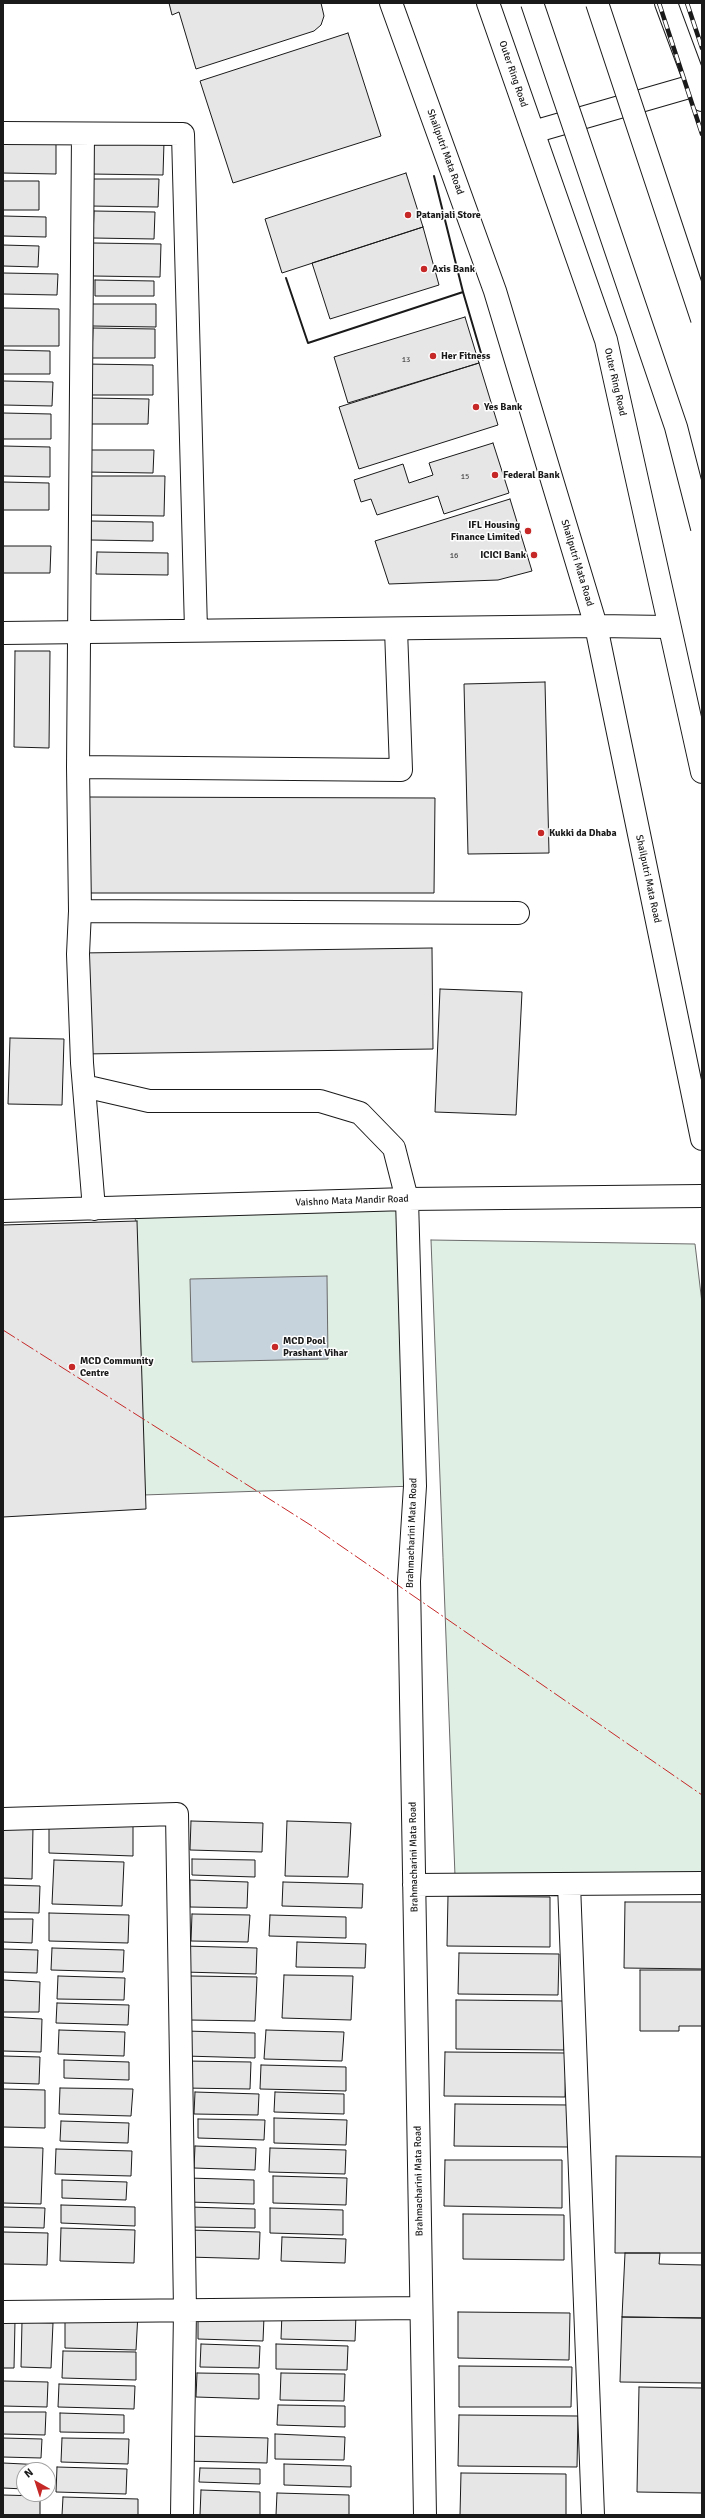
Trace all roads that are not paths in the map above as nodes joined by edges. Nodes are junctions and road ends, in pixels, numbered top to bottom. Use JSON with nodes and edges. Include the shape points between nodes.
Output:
{"nodes":[{"id":1,"x":391,"y":3,"type":"edge"},
{"id":2,"x":488,"y":3,"type":"edge"},
{"id":3,"x":532,"y":3,"type":"edge"},
{"id":4,"x":597,"y":3,"type":"edge"},
{"id":5,"x":666,"y":3,"type":"edge"},
{"id":6,"x":699,"y":93,"type":"edge"},
{"id":7,"x":533,"y":132,"type":"junction"},
{"id":8,"x":3,"y":133,"type":"edge"},
{"id":9,"x":83,"y":134,"type":"junction"},
{"id":10,"x":702,"y":319,"type":"edge"},
{"id":11,"x":702,"y":528,"type":"edge"},
{"id":12,"x":596,"y":626,"type":"junction"},
{"id":13,"x":670,"y":627,"type":"junction"},
{"id":14,"x":396,"y":629,"type":"junction"},
{"id":15,"x":196,"y":630,"type":"junction"},
{"id":16,"x":80,"y":631,"type":"junction"},
{"id":17,"x":3,"y":633,"type":"edge"},
{"id":18,"x":78,"y":767,"type":"junction"},
{"id":19,"x":702,"y":772,"type":"edge"},
{"id":20,"x":80,"y":911,"type":"junction"},
{"id":21,"x":518,"y":913,"type":"dead end"},
{"id":22,"x":84,"y":1086,"type":"junction"},
{"id":23,"x":702,"y":1139,"type":"edge"},
{"id":24,"x":702,"y":1196,"type":"edge"},
{"id":25,"x":407,"y":1199,"type":"junction"},
{"id":26,"x":94,"y":1209,"type":"junction"},
{"id":27,"x":3,"y":1211,"type":"edge"},
{"id":28,"x":3,"y":1819,"type":"edge"},
{"id":29,"x":702,"y":1883,"type":"edge"},
{"id":30,"x":569,"y":1884,"type":"junction"},
{"id":31,"x":414,"y":1885,"type":"junction"},
{"id":32,"x":421,"y":2308,"type":"junction"},
{"id":33,"x":184,"y":2310,"type":"junction"},
{"id":34,"x":3,"y":2312,"type":"edge"},
{"id":35,"x":182,"y":2515,"type":"edge"},
{"id":36,"x":425,"y":2515,"type":"edge"},
{"id":37,"x":593,"y":2515,"type":"edge"}],
"edges":[{"from":1,"to":12,"type":"main road","name":"Shailputri Mata Road","via":[[495,291]]},
{"from":2,"to":7,"type":"main road","name":"Outer Ring Road"},
{"from":3,"to":11,"type":"main road","bridge":true,"via":[[676,428]]},
{"from":4,"to":10,"type":"main road","bridge":true},
{"from":5,"to":6,"type":"main road"},
{"from":6,"to":7,"type":"main road"},
{"from":7,"to":13,"type":"main road","name":"Outer Ring Road","via":[[606,340]]},
{"from":8,"to":9,"type":"main road"},
{"from":9,"to":15,"type":"main road","via":[[183,134]]},
{"from":9,"to":16,"type":"main road"},
{"from":12,"to":13,"type":"main road"},
{"from":12,"to":14,"type":"main road"},
{"from":12,"to":23,"type":"main road","name":"Shailputri Mata Road"},
{"from":13,"to":19,"type":"main road","name":"Outer Ring Road"},
{"from":14,"to":15,"type":"main road"},
{"from":14,"to":18,"type":"main road","via":[[401,770]]},
{"from":15,"to":16,"type":"main road"},
{"from":16,"to":17,"type":"main road"},
{"from":16,"to":18,"type":"main road"},
{"from":18,"to":20,"type":"main road"},
{"from":20,"to":21,"type":"main road"},
{"from":20,"to":22,"type":"main road","via":[[78,954]]},
{"from":22,"to":25,"type":"main road","name":"Brahmacharini Mata Road","via":[[149,1101],[320,1101],[360,1113],[394,1148]]},
{"from":22,"to":26,"type":"main road"},
{"from":24,"to":25,"type":"main road","name":"Vaishno Mata Mandir Road"},
{"from":25,"to":26,"type":"main road","name":"Vaishno Mata Mandir Road"},
{"from":25,"to":31,"type":"main road","name":"Brahmacharini Mata Road","via":[[415,1486],[409,1581]]},
{"from":26,"to":27,"type":"main road","name":"Vaishno Mata Mandir Road"},
{"from":28,"to":33,"type":"main road","via":[[177,1814]]},
{"from":29,"to":30,"type":"main road"},
{"from":30,"to":31,"type":"main road"},
{"from":30,"to":37,"type":"main road"},
{"from":31,"to":32,"type":"main road","name":"Brahmacharini Mata Road"},
{"from":32,"to":33,"type":"main road"},
{"from":32,"to":36,"type":"main road","name":"Brahmacharini Mata Road"},
{"from":33,"to":34,"type":"main road"},
{"from":33,"to":35,"type":"main road"}]}
